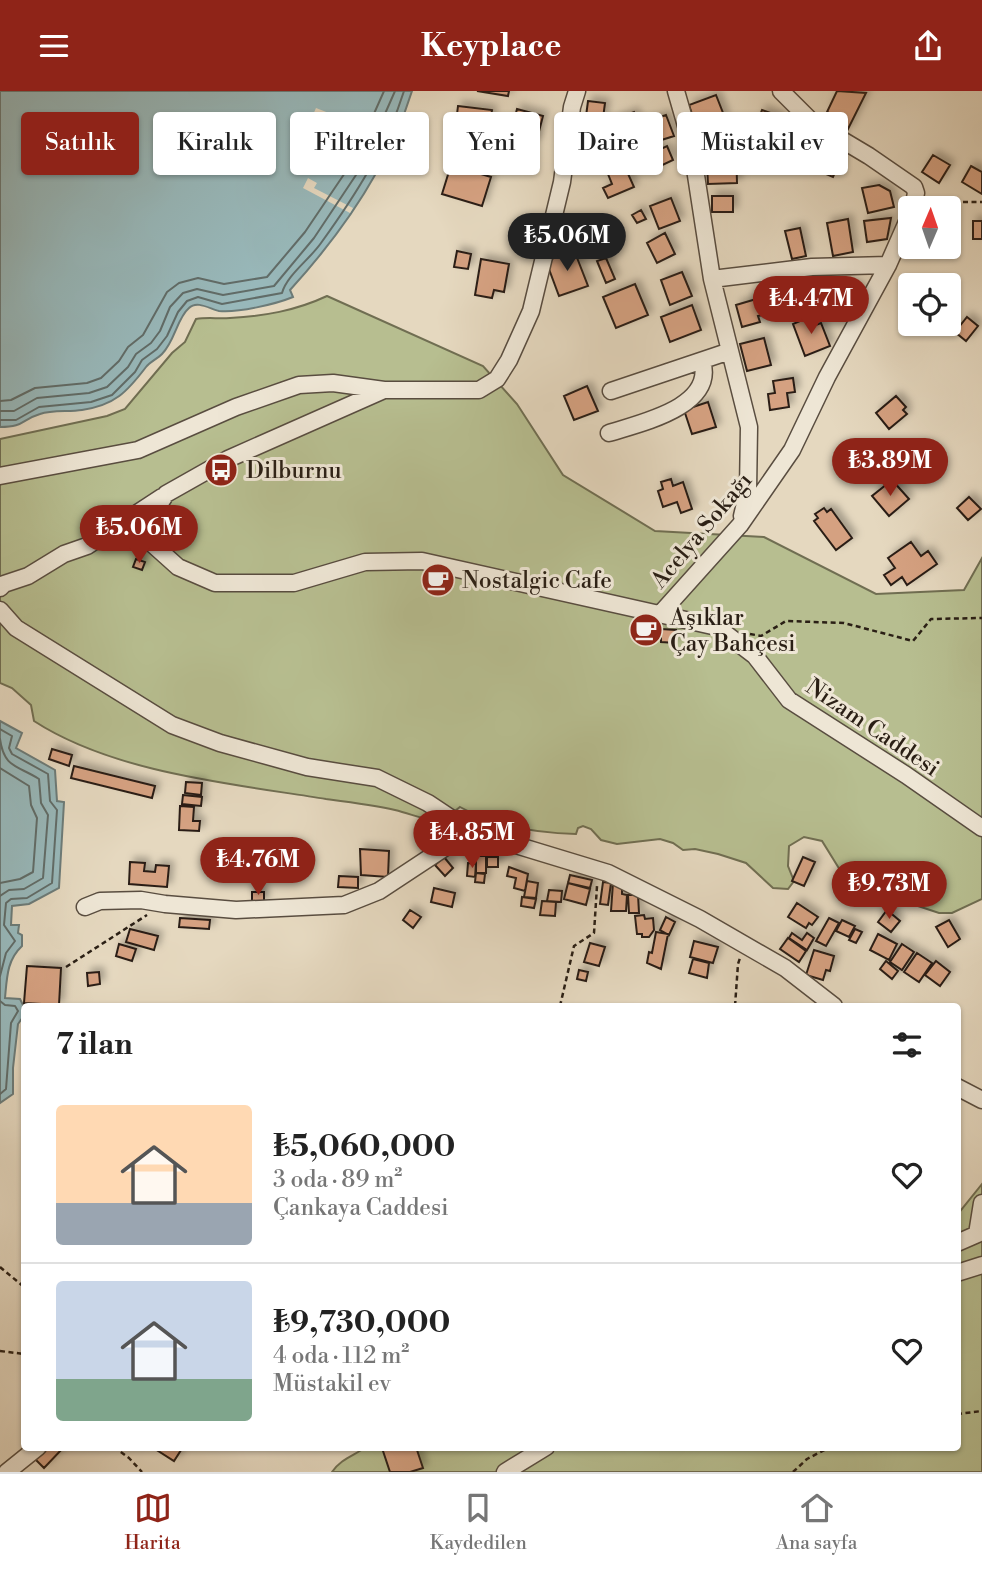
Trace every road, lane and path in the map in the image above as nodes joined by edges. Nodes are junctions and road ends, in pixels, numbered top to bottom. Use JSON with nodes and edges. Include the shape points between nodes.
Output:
{"nodes":[{"id":1,"x":577,"y":91,"type":"edge"},
{"id":2,"x":676,"y":91,"type":"edge"},
{"id":3,"x":781,"y":91,"type":"edge"},
{"id":4,"x":904,"y":196,"type":"edge"},
{"id":5,"x":961,"y":202,"type":"edge"},
{"id":6,"x":982,"y":202,"type":"edge"},
{"id":7,"x":898,"y":240,"type":"edge"},
{"id":8,"x":888,"y":265,"type":"junction"},
{"id":9,"x":712,"y":279,"type":"junction"},
{"id":10,"x":730,"y":351,"type":"junction"},
{"id":11,"x":702,"y":361,"type":"junction"},
{"id":12,"x":384,"y":390,"type":"junction"},
{"id":13,"x":611,"y":391,"type":"dead end"},
{"id":14,"x":609,"y":433,"type":"dead end"},
{"id":15,"x":0,"y":476,"type":"edge"},
{"id":16,"x":166,"y":494,"type":"junction"},
{"id":17,"x":740,"y":526,"type":"junction"},
{"id":18,"x":0,"y":588,"type":"edge"},
{"id":19,"x":0,"y":610,"type":"edge"},
{"id":20,"x":661,"y":613,"type":"junction"},
{"id":21,"x":982,"y":618,"type":"edge"},
{"id":22,"x":750,"y":634,"type":"dead end"},
{"id":23,"x":982,"y":828,"type":"edge"},
{"id":24,"x":470,"y":831,"type":"junction"},
{"id":25,"x":599,"y":870,"type":"junction"},
{"id":26,"x":165,"y":904,"type":"junction"},
{"id":27,"x":86,"y":907,"type":"dead end"},
{"id":28,"x":746,"y":945,"type":"junction"},
{"id":29,"x":66,"y":967,"type":"dead end"},
{"id":30,"x":561,"y":1003,"type":"edge"},
{"id":31,"x":735,"y":1003,"type":"edge"},
{"id":32,"x":830,"y":1003,"type":"edge"},
{"id":33,"x":961,"y":1089,"type":"edge"},
{"id":34,"x":982,"y":1100,"type":"edge"},
{"id":35,"x":982,"y":1203,"type":"edge"},
{"id":36,"x":979,"y":1233,"type":"edge"},
{"id":37,"x":961,"y":1241,"type":"edge"},
{"id":38,"x":982,"y":1265,"type":"edge"},
{"id":39,"x":0,"y":1268,"type":"edge"},
{"id":40,"x":961,"y":1272,"type":"edge"},
{"id":41,"x":21,"y":1285,"type":"edge"},
{"id":42,"x":0,"y":1351,"type":"edge"},
{"id":43,"x":21,"y":1354,"type":"edge"},
{"id":44,"x":982,"y":1411,"type":"edge"},
{"id":45,"x":961,"y":1414,"type":"edge"},
{"id":46,"x":33,"y":1451,"type":"edge"},
{"id":47,"x":119,"y":1451,"type":"edge"},
{"id":48,"x":539,"y":1451,"type":"edge"},
{"id":49,"x":822,"y":1451,"type":"edge"},
{"id":50,"x":7,"y":1472,"type":"edge"},
{"id":51,"x":142,"y":1472,"type":"edge"},
{"id":52,"x":505,"y":1472,"type":"edge"},
{"id":53,"x":793,"y":1472,"type":"edge"}],
"edges":[{"from":1,"to":12,"type":"street","via":[[562,182],[531,311],[497,379],[479,390]]},
{"from":2,"to":9,"type":"street","via":[[691,143]]},
{"from":3,"to":4,"type":"street"},
{"from":5,"to":6,"type":"path"},
{"from":7,"to":8,"type":"street","name":"Acelya Sokağı"},
{"from":8,"to":9,"type":"street","via":[[812,267]]},
{"from":8,"to":17,"type":"street","name":"Acelya Sokağı","via":[[792,450]]},
{"from":9,"to":10,"type":"street"},
{"from":10,"to":11,"type":"street"},
{"from":10,"to":17,"type":"street","via":[[749,427],[748,491]]},
{"from":11,"to":13,"type":"street"},
{"from":11,"to":14,"type":"street","via":[[702,383],[671,413]]},
{"from":12,"to":15,"type":"street","via":[[333,383],[299,385],[138,450]]},
{"from":12,"to":16,"type":"street","name":"Nizam Caddesi","via":[[229,459]]},
{"from":16,"to":18,"type":"street","via":[[87,546]]},
{"from":16,"to":20,"type":"street","name":"Nizam Caddesi","via":[[148,522],[149,541],[178,566],[215,583],[294,583],[365,562],[422,561]]},
{"from":17,"to":20,"type":"street","name":"Acelya Sokağı"},
{"from":19,"to":24,"type":"street","via":[[16,628],[172,725],[307,767],[377,778],[428,803]]},
{"from":20,"to":23,"type":"street","name":"Nizam Caddesi","via":[[717,627],[755,656],[789,700]]},
{"from":21,"to":22,"type":"path","via":[[931,619],[913,641],[844,623],[786,621],[761,636]]},
{"from":24,"to":25,"type":"street"},
{"from":24,"to":26,"type":"street","via":[[379,891],[344,905],[236,910]]},
{"from":25,"to":28,"type":"street"},
{"from":25,"to":30,"type":"path","via":[[594,933],[574,946]]},
{"from":26,"to":27,"type":"street","via":[[100,901]]},
{"from":26,"to":29,"type":"path"},
{"from":28,"to":31,"type":"path","via":[[738,964]]},
{"from":28,"to":32,"type":"street"},
{"from":33,"to":34,"type":"street"},
{"from":35,"to":36,"type":"street"},
{"from":36,"to":37,"type":"street"},
{"from":38,"to":40,"type":"street"},
{"from":39,"to":41,"type":"path"},
{"from":42,"to":43,"type":"path"},
{"from":44,"to":45,"type":"path"},
{"from":46,"to":50,"type":"street"},
{"from":47,"to":51,"type":"path"},
{"from":48,"to":52,"type":"street"},
{"from":49,"to":53,"type":"path"}]}
